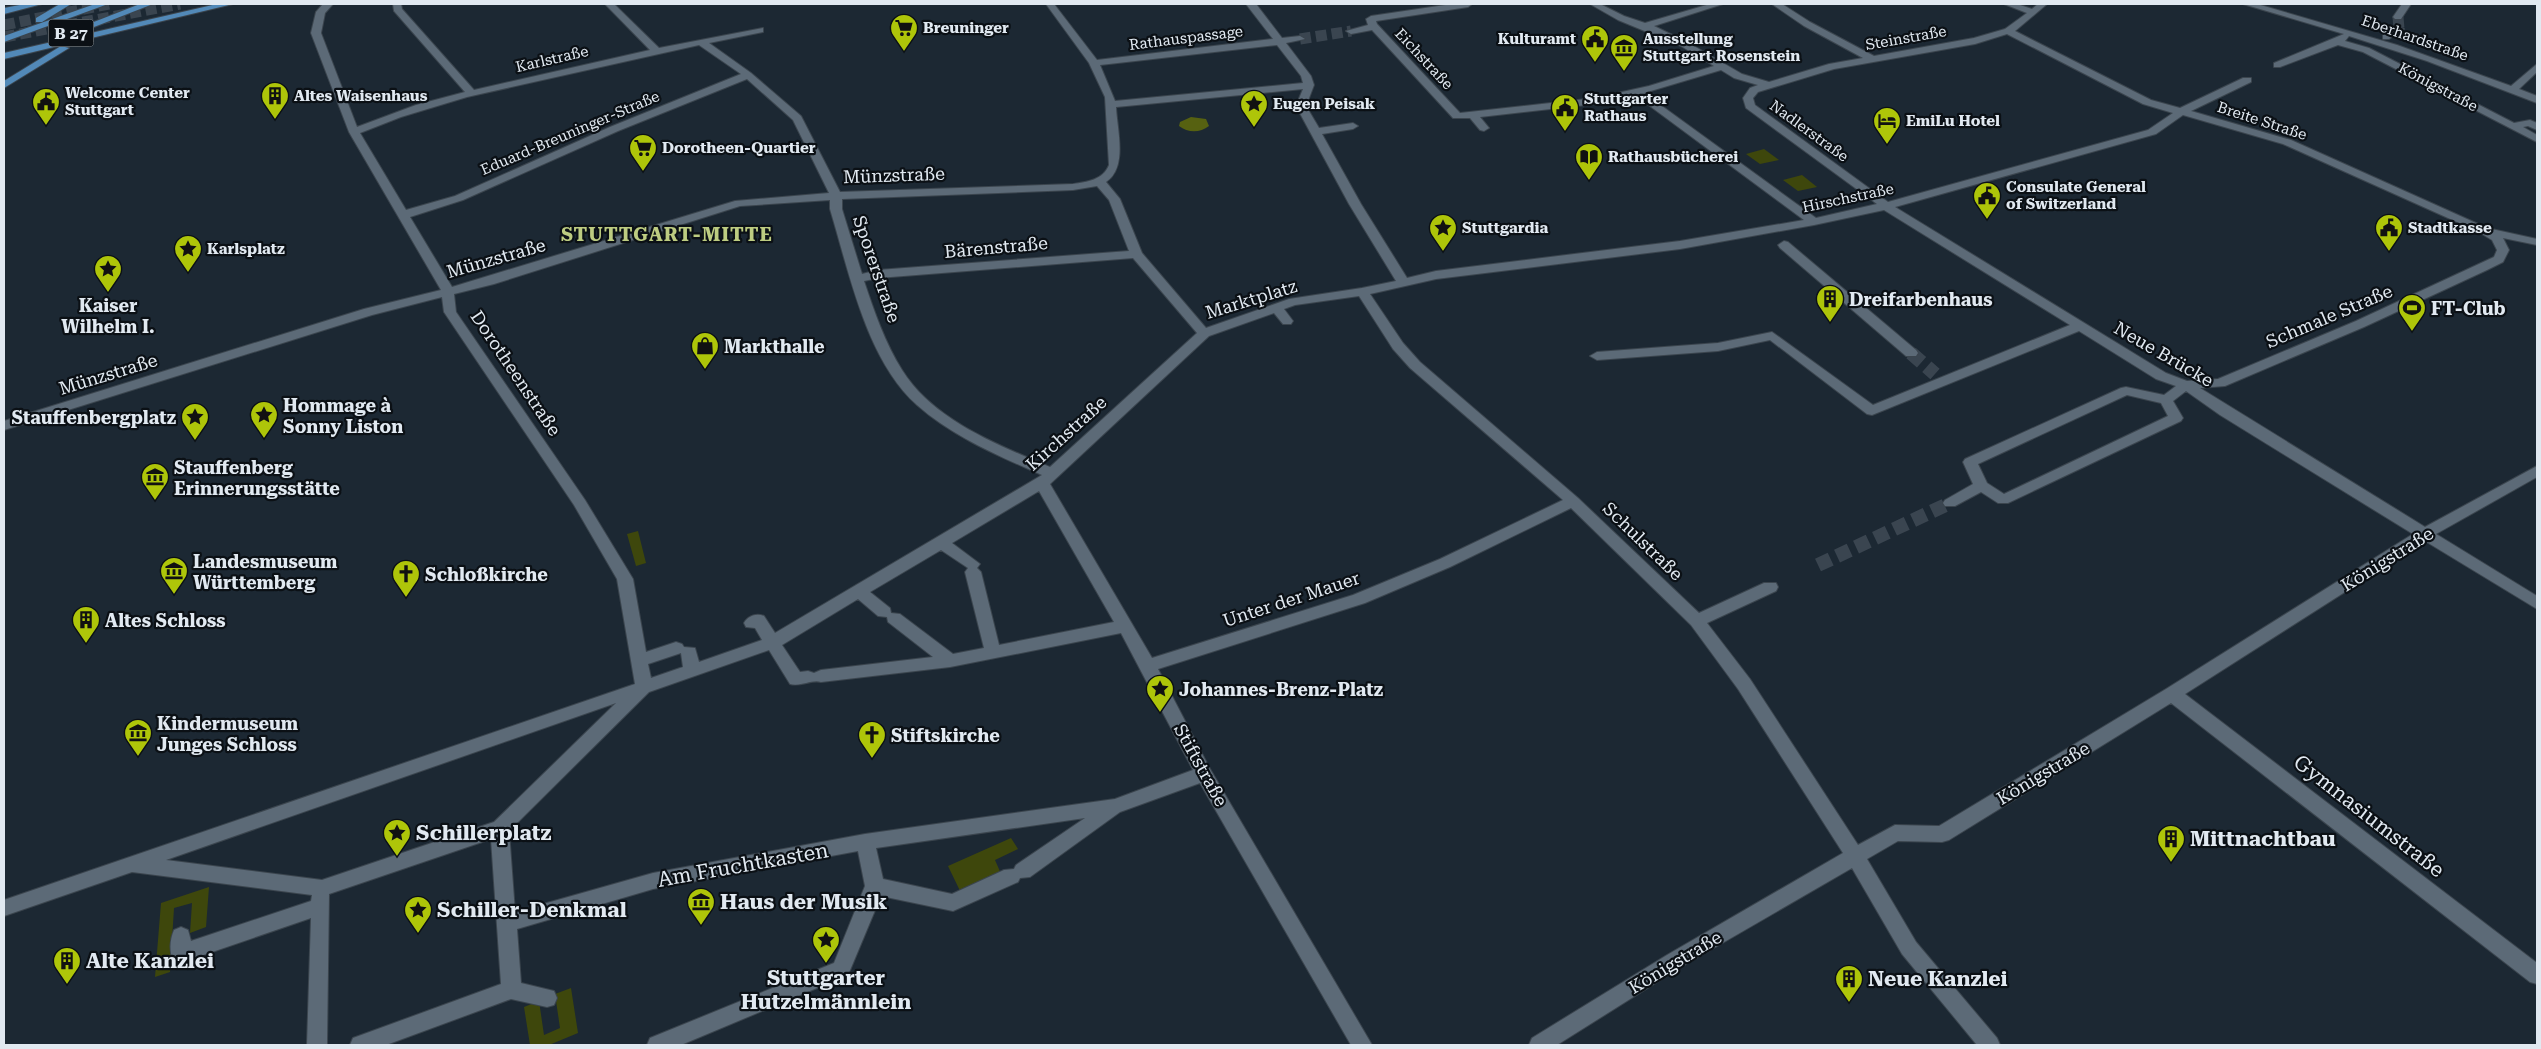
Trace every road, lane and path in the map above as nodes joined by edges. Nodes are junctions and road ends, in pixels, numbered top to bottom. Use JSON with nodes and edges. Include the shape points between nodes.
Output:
{"nodes":[{"id":1,"x":37,"y":4,"type":"edge"},
{"id":2,"x":66,"y":4,"type":"edge"},
{"id":3,"x":103,"y":4,"type":"edge"},
{"id":4,"x":132,"y":4,"type":"edge"},
{"id":5,"x":148,"y":4,"type":"edge"},
{"id":6,"x":228,"y":4,"type":"edge"},
{"id":7,"x":328,"y":4,"type":"edge"},
{"id":8,"x":397,"y":4,"type":"edge"},
{"id":9,"x":609,"y":4,"type":"edge"},
{"id":10,"x":1050,"y":4,"type":"edge"},
{"id":11,"x":1251,"y":4,"type":"edge"},
{"id":12,"x":1468,"y":4,"type":"edge"},
{"id":13,"x":1594,"y":4,"type":"edge"},
{"id":14,"x":1719,"y":4,"type":"edge"},
{"id":15,"x":1776,"y":4,"type":"edge"},
{"id":16,"x":2008,"y":4,"type":"edge"},
{"id":17,"x":2043,"y":4,"type":"edge"},
{"id":18,"x":2248,"y":4,"type":"edge"},
{"id":19,"x":2406,"y":4,"type":"edge"},
{"id":20,"x":4,"y":11,"type":"edge"},
{"id":21,"x":2034,"y":12,"type":"junction"},
{"id":22,"x":114,"y":16,"type":"junction"},
{"id":23,"x":2398,"y":16,"type":"tunnel mouth"},
{"id":24,"x":1645,"y":26,"type":"junction"},
{"id":25,"x":1374,"y":28,"type":"junction"},
{"id":26,"x":2398,"y":29,"type":"dead end"},
{"id":27,"x":760,"y":30,"type":"dead end"},
{"id":28,"x":1350,"y":31,"type":"tunnel mouth"},
{"id":29,"x":2008,"y":31,"type":"junction"},
{"id":30,"x":2351,"y":32,"type":"junction"},
{"id":31,"x":2386,"y":37,"type":"dead end"},
{"id":32,"x":6,"y":38,"type":"edge"},
{"id":33,"x":80,"y":38,"type":"junction"},
{"id":34,"x":1300,"y":39,"type":"tunnel mouth"},
{"id":35,"x":701,"y":42,"type":"junction"},
{"id":36,"x":1280,"y":42,"type":"junction"},
{"id":37,"x":2338,"y":42,"type":"junction"},
{"id":38,"x":656,"y":50,"type":"junction"},
{"id":39,"x":27,"y":51,"type":"junction"},
{"id":40,"x":4,"y":56,"type":"edge"},
{"id":41,"x":1873,"y":59,"type":"junction"},
{"id":42,"x":4,"y":62,"type":"edge"},
{"id":43,"x":1094,"y":63,"type":"junction"},
{"id":44,"x":2277,"y":65,"type":"dead end"},
{"id":45,"x":1723,"y":66,"type":"junction"},
{"id":46,"x":2537,"y":67,"type":"edge"},
{"id":47,"x":27,"y":69,"type":"junction"},
{"id":48,"x":748,"y":75,"type":"junction"},
{"id":49,"x":1738,"y":76,"type":"junction"},
{"id":50,"x":2524,"y":79,"type":"junction"},
{"id":51,"x":2247,"y":80,"type":"dead end"},
{"id":52,"x":1307,"y":81,"type":"junction"},
{"id":53,"x":1729,"y":81,"type":"dead end"},
{"id":54,"x":4,"y":85,"type":"edge"},
{"id":55,"x":1767,"y":85,"type":"junction"},
{"id":56,"x":2537,"y":85,"type":"edge"},
{"id":57,"x":2512,"y":90,"type":"junction"},
{"id":58,"x":1637,"y":92,"type":"junction"},
{"id":59,"x":472,"y":93,"type":"junction"},
{"id":60,"x":2537,"y":100,"type":"edge"},
{"id":61,"x":1111,"y":104,"type":"junction"},
{"id":62,"x":1473,"y":114,"type":"junction"},
{"id":63,"x":2177,"y":115,"type":"junction"},
{"id":64,"x":1352,"y":126,"type":"dead end"},
{"id":65,"x":2514,"y":126,"type":"junction"},
{"id":66,"x":2537,"y":127,"type":"edge"},
{"id":67,"x":1484,"y":128,"type":"dead end"},
{"id":68,"x":2207,"y":130,"type":"dead end"},
{"id":69,"x":354,"y":132,"type":"junction"},
{"id":70,"x":1315,"y":132,"type":"junction"},
{"id":71,"x":2537,"y":139,"type":"edge"},
{"id":72,"x":1099,"y":181,"type":"junction"},
{"id":73,"x":836,"y":196,"type":"junction"},
{"id":74,"x":1886,"y":206,"type":"junction"},
{"id":75,"x":403,"y":215,"type":"junction"},
{"id":76,"x":1814,"y":222,"type":"junction"},
{"id":77,"x":2481,"y":229,"type":"junction"},
{"id":78,"x":2537,"y":242,"type":"edge"},
{"id":79,"x":1784,"y":245,"type":"dead end"},
{"id":80,"x":1136,"y":254,"type":"junction"},
{"id":81,"x":2483,"y":267,"type":"joint"},
{"id":82,"x":1436,"y":275,"type":"joint"},
{"id":83,"x":859,"y":279,"type":"junction"},
{"id":84,"x":1403,"y":282,"type":"junction"},
{"id":85,"x":448,"y":291,"type":"junction"},
{"id":86,"x":1362,"y":292,"type":"junction"},
{"id":87,"x":1276,"y":307,"type":"junction"},
{"id":88,"x":1286,"y":321,"type":"dead end"},
{"id":89,"x":2080,"y":326,"type":"junction"},
{"id":90,"x":1204,"y":333,"type":"junction"},
{"id":91,"x":1911,"y":353,"type":"tunnel mouth"},
{"id":92,"x":1597,"y":356,"type":"dead end"},
{"id":93,"x":2186,"y":385,"type":"junction"},
{"id":94,"x":2166,"y":400,"type":"junction"},
{"id":95,"x":4,"y":426,"type":"edge"},
{"id":96,"x":2537,"y":471,"type":"edge"},
{"id":97,"x":1047,"y":479,"type":"junction"},
{"id":98,"x":1981,"y":486,"type":"junction"},
{"id":99,"x":1573,"y":501,"type":"junction"},
{"id":100,"x":1950,"y":503,"type":"tunnel mouth"},
{"id":101,"x":2425,"y":534,"type":"junction"},
{"id":102,"x":941,"y":543,"type":"junction"},
{"id":103,"x":1770,"y":587,"type":"dead end"},
{"id":104,"x":858,"y":592,"type":"junction"},
{"id":105,"x":2537,"y":603,"type":"edge"},
{"id":106,"x":1697,"y":621,"type":"junction"},
{"id":107,"x":752,"y":623,"type":"dead end"},
{"id":108,"x":1125,"y":626,"type":"junction"},
{"id":109,"x":772,"y":642,"type":"junction"},
{"id":110,"x":993,"y":652,"type":"junction"},
{"id":111,"x":950,"y":660,"type":"junction"},
{"id":112,"x":640,"y":661,"type":"junction"},
{"id":113,"x":1148,"y":666,"type":"junction"},
{"id":114,"x":692,"y":670,"type":"junction"},
{"id":115,"x":644,"y":686,"type":"junction"},
{"id":116,"x":2172,"y":694,"type":"junction"},
{"id":117,"x":1204,"y":774,"type":"junction"},
{"id":118,"x":1115,"y":806,"type":"junction"},
{"id":119,"x":500,"y":828,"type":"junction"},
{"id":120,"x":864,"y":842,"type":"junction"},
{"id":121,"x":1855,"y":856,"type":"junction"},
{"id":122,"x":128,"y":864,"type":"junction"},
{"id":123,"x":875,"y":886,"type":"junction"},
{"id":124,"x":321,"y":897,"type":"junction"},
{"id":125,"x":4,"y":908,"type":"edge"},
{"id":126,"x":507,"y":924,"type":"junction"},
{"id":127,"x":181,"y":936,"type":"dead end"},
{"id":128,"x":2537,"y":975,"type":"edge"},
{"id":129,"x":511,"y":990,"type":"junction"},
{"id":130,"x":547,"y":998,"type":"dead end"},
{"id":131,"x":316,"y":1045,"type":"edge"},
{"id":132,"x":360,"y":1045,"type":"edge"},
{"id":133,"x":658,"y":1045,"type":"edge"},
{"id":134,"x":1362,"y":1045,"type":"edge"},
{"id":135,"x":1539,"y":1045,"type":"edge"},
{"id":136,"x":1990,"y":1045,"type":"edge"}],
"edges":[{"from":1,"to":20,"type":"main road"},
{"from":2,"to":32,"type":"main road","number":"B 27"},
{"from":3,"to":32,"type":"main road","number":"B 27"},
{"from":4,"to":22,"type":"main road","number":"B 27"},
{"from":5,"to":22,"type":"main road","number":"B 27"},
{"from":6,"to":33,"type":"main road"},
{"from":7,"to":69,"type":"street","name":"Dorotheenstraße","via":[[321,12],[316,33]]},
{"from":8,"to":59,"type":"street","via":[[397,8]]},
{"from":9,"to":38,"type":"street"},
{"from":10,"to":43,"type":"street"},
{"from":11,"to":36,"type":"street","name":"Rathauspassage"},
{"from":12,"to":25,"type":"street","via":[[1371,19]]},
{"from":13,"to":24,"type":"street","name":"Nadlerstraße"},
{"from":14,"to":24,"type":"street"},
{"from":15,"to":41,"type":"street"},
{"from":16,"to":21,"type":"street"},
{"from":17,"to":21,"type":"street","name":"Steinstraße"},
{"from":18,"to":30,"type":"street","name":"Eberhardstraße"},
{"from":19,"to":23,"type":"street","name":"Eberhardstraße"},
{"from":21,"to":29,"type":"street","name":"Steinstraße"},
{"from":22,"to":33,"type":"main road","number":"B 27"},
{"from":22,"to":39,"type":"main road","number":"B 27"},
{"from":24,"to":45,"type":"street","name":"Nadlerstraße"},
{"from":25,"to":28,"type":"street","name":"Eichstraße"},
{"from":25,"to":62,"type":"street","name":"Eichstraße","via":[[1457,116]]},
{"from":26,"to":31,"type":"street","name":"Eberhardstraße"},
{"from":27,"to":35,"type":"street","name":"Karlstraße"},
{"from":29,"to":41,"type":"street","name":"Steinstraße"},
{"from":29,"to":63,"type":"street","name":"Breite Straße"},
{"from":30,"to":37,"type":"street"},
{"from":30,"to":57,"type":"street","name":"Eberhardstraße"},
{"from":32,"to":39,"type":"main road","via":[[25,43]]},
{"from":33,"to":39,"type":"main road"},
{"from":33,"to":47,"type":"main road","number":"B 27"},
{"from":34,"to":36,"type":"street","name":"Rathauspassage"},
{"from":35,"to":38,"type":"street","name":"Karlstraße"},
{"from":35,"to":48,"type":"street","name":"Sporerstraße"},
{"from":36,"to":43,"type":"street","name":"Rathauspassage"},
{"from":36,"to":52,"type":"street","name":"Rathauspassage"},
{"from":37,"to":44,"type":"street"},
{"from":37,"to":65,"type":"street","name":"Königstraße","via":[[2366,50]]},
{"from":38,"to":59,"type":"street","name":"Karlstraße"},
{"from":39,"to":40,"type":"main road"},
{"from":39,"to":42,"type":"main road","number":"B 27"},
{"from":39,"to":47,"type":"main road"},
{"from":41,"to":55,"type":"street","name":"Steinstraße","via":[[1832,66]]},
{"from":43,"to":61,"type":"street"},
{"from":45,"to":49,"type":"street","name":"Nadlerstraße"},
{"from":45,"to":58,"type":"street","name":"Eichstraße"},
{"from":46,"to":50,"type":"street"},
{"from":47,"to":54,"type":"main road","number":"B 27"},
{"from":48,"to":73,"type":"street","name":"Sporerstraße","via":[[797,118]]},
{"from":48,"to":75,"type":"street","name":"Eduard-Breuninger-Straße","via":[[614,129],[459,198]]},
{"from":49,"to":53,"type":"street"},
{"from":49,"to":55,"type":"street","name":"Nadlerstraße"},
{"from":50,"to":56,"type":"street"},
{"from":50,"to":57,"type":"street"},
{"from":51,"to":63,"type":"street","name":"Hirschstraße"},
{"from":52,"to":61,"type":"street"},
{"from":52,"to":70,"type":"street","via":[[1301,106]]},
{"from":55,"to":74,"type":"street","name":"Nadlerstraße","via":[[1754,90],[1748,98],[1750,106]]},
{"from":57,"to":60,"type":"street"},
{"from":58,"to":62,"type":"street","name":"Eichstraße","via":[[1595,101]]},
{"from":58,"to":76,"type":"street"},
{"from":59,"to":69,"type":"street","name":"Karlstraße","via":[[393,114]]},
{"from":61,"to":72,"type":"street","via":[[1114,165],[1110,173]]},
{"from":62,"to":67,"type":"street"},
{"from":63,"to":68,"type":"street"},
{"from":63,"to":74,"type":"street","name":"Hirschstraße","via":[[2152,132]]},
{"from":63,"to":77,"type":"street","name":"Breite Straße","via":[[2286,142]]},
{"from":64,"to":70,"type":"street"},
{"from":65,"to":66,"type":"street","name":"Königstraße","via":[[2530,123]]},
{"from":65,"to":71,"type":"street"},
{"from":69,"to":75,"type":"street","name":"Dorotheenstraße"},
{"from":70,"to":84,"type":"street"},
{"from":72,"to":73,"type":"street","name":"Münzstraße","via":[[1073,187]]},
{"from":72,"to":80,"type":"street","name":"Marktplatz","via":[[1114,199]]},
{"from":73,"to":83,"type":"street","name":"Sporerstraße","via":[[836,209]]},
{"from":73,"to":85,"type":"street","name":"Münzstraße","via":[[739,203],[490,281]]},
{"from":74,"to":76,"type":"street","name":"Hirschstraße"},
{"from":74,"to":89,"type":"street","name":"Neue Brücke"},
{"from":75,"to":85,"type":"street","name":"Dorotheenstraße"},
{"from":76,"to":82,"type":"street","name":"Hirschstraße","via":[[1680,246]]},
{"from":77,"to":78,"type":"street"},
{"from":77,"to":81,"type":"street","name":"Breite Straße","via":[[2497,238],[2503,250],[2499,259]]},
{"from":79,"to":91,"type":"street"},
{"from":80,"to":83,"type":"street","name":"Bärenstraße","via":[[878,274]]},
{"from":80,"to":90,"type":"street","name":"Marktplatz"},
{"from":81,"to":93,"type":"street","name":"Schmale Straße","via":[[2360,324],[2220,383]]},
{"from":82,"to":84,"type":"street","name":"Marktplatz"},
{"from":83,"to":97,"type":"street","name":"Sporerstraße","via":[[885,351],[908,389],[959,428]]},
{"from":84,"to":86,"type":"street","name":"Marktplatz"},
{"from":85,"to":95,"type":"street","name":"Münzstraße","via":[[368,312]]},
{"from":85,"to":112,"type":"street","name":"Dorotheenstraße","via":[[450,312],[580,503],[625,579]]},
{"from":86,"to":87,"type":"street","name":"Marktplatz"},
{"from":86,"to":99,"type":"street","name":"Schulstraße","via":[[1398,346],[1415,365]]},
{"from":87,"to":88,"type":"street"},
{"from":87,"to":90,"type":"street","name":"Marktplatz"},
{"from":89,"to":92,"type":"street","via":[[1872,411],[1772,336],[1718,347]]},
{"from":89,"to":93,"type":"street","name":"Neue Brücke","via":[[2161,376]]},
{"from":90,"to":97,"type":"street","name":"Kirchstraße"},
{"from":93,"to":94,"type":"street"},
{"from":93,"to":101,"type":"street","name":"Neue Brücke"},
{"from":94,"to":98,"type":"street","via":[[2176,418],[2003,500]]},
{"from":94,"to":98,"type":"street","via":[[2126,391],[1970,462]]},
{"from":96,"to":101,"type":"street","name":"Königstraße"},
{"from":97,"to":102,"type":"street","name":"Kirchstraße"},
{"from":97,"to":108,"type":"street","name":"Stiftstraße"},
{"from":98,"to":100,"type":"street"},
{"from":99,"to":106,"type":"street","name":"Schulstraße"},
{"from":99,"to":113,"type":"street","name":"Unter der Mauer","via":[[1445,563],[1359,599]]},
{"from":101,"to":105,"type":"street","name":"Neue Brücke"},
{"from":101,"to":116,"type":"street","name":"Königstraße"},
{"from":102,"to":104,"type":"street","name":"Kirchstraße"},
{"from":102,"to":110,"type":"street","via":[[973,568]]},
{"from":103,"to":106,"type":"street"},
{"from":104,"to":109,"type":"street","name":"Kirchstraße"},
{"from":104,"to":111,"type":"street"},
{"from":106,"to":121,"type":"street","name":"Schulstraße","via":[[1744,684]]},
{"from":107,"to":109,"type":"street","via":[[758,620]]},
{"from":108,"to":110,"type":"street"},
{"from":108,"to":113,"type":"street","name":"Stiftstraße"},
{"from":109,"to":111,"type":"street","via":[[796,679]]},
{"from":109,"to":114,"type":"street","name":"Kirchstraße"},
{"from":110,"to":111,"type":"street"},
{"from":112,"to":114,"type":"street","via":[[683,650]]},
{"from":112,"to":115,"type":"street","name":"Dorotheenstraße"},
{"from":113,"to":117,"type":"street","name":"Stiftstraße"},
{"from":114,"to":115,"type":"street","name":"Kirchstraße"},
{"from":115,"to":119,"type":"street"},
{"from":115,"to":122,"type":"street"},
{"from":116,"to":121,"type":"street","name":"Königstraße","via":[[1942,834],[1895,833]]},
{"from":116,"to":128,"type":"street","name":"Gymnasiumstraße"},
{"from":117,"to":118,"type":"street","name":"Am Fruchtkasten"},
{"from":117,"to":134,"type":"street","name":"Stiftstraße"},
{"from":118,"to":120,"type":"street","name":"Am Fruchtkasten"},
{"from":118,"to":123,"type":"street","name":"Am Fruchtkasten","via":[[1017,874],[953,903]]},
{"from":119,"to":124,"type":"street"},
{"from":119,"to":126,"type":"street"},
{"from":120,"to":123,"type":"street"},
{"from":120,"to":126,"type":"street","name":"Am Fruchtkasten","via":[[653,881]]},
{"from":121,"to":135,"type":"street","name":"Königstraße","via":[[1674,961]]},
{"from":121,"to":136,"type":"street","name":"Schulstraße","via":[[1909,948]]},
{"from":122,"to":124,"type":"street"},
{"from":122,"to":125,"type":"street"},
{"from":123,"to":133,"type":"street","via":[[841,970]]},
{"from":124,"to":127,"type":"street","via":[[180,954]]},
{"from":124,"to":131,"type":"street"},
{"from":126,"to":129,"type":"street"},
{"from":129,"to":130,"type":"street"},
{"from":129,"to":132,"type":"street"}]}
